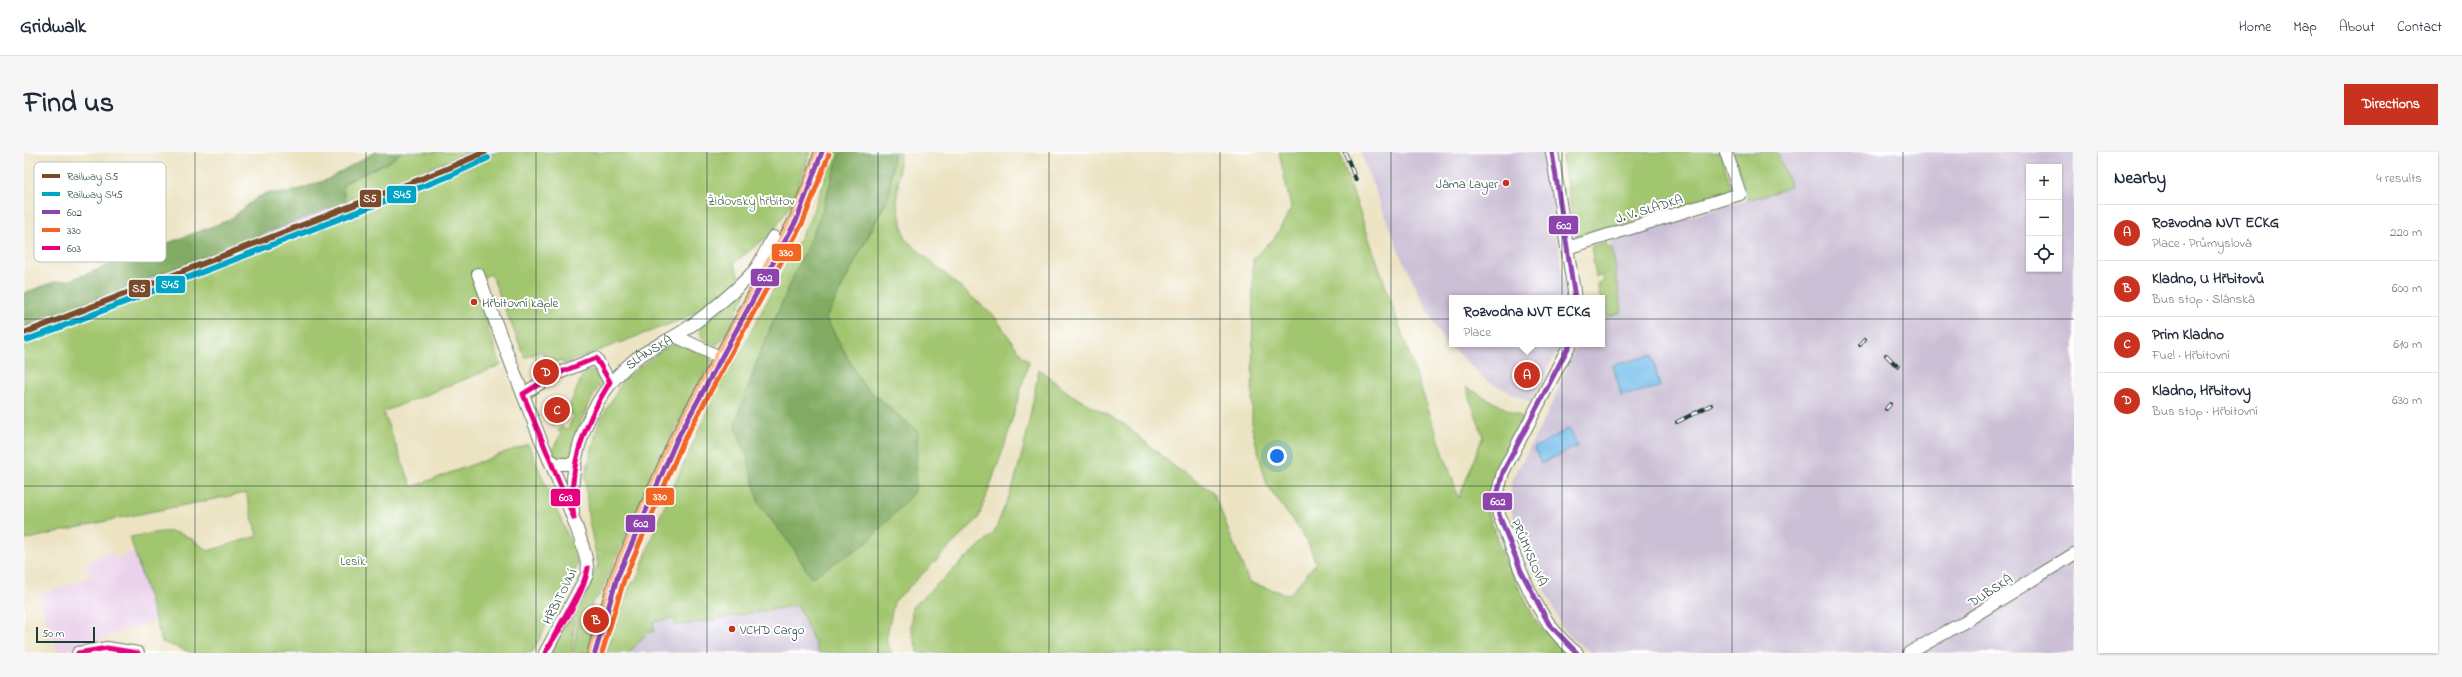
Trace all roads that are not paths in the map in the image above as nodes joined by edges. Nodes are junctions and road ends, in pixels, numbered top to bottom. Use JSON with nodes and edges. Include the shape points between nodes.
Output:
{"nodes":[{"id":1,"x":822,"y":152,"type":"edge"},
{"id":2,"x":1552,"y":152,"type":"edge"},
{"id":3,"x":1726,"y":152,"type":"edge"},
{"id":4,"x":773,"y":237,"type":"dead end"},
{"id":5,"x":1567,"y":248,"type":"junction"},
{"id":6,"x":478,"y":274,"type":"dead end"},
{"id":7,"x":1575,"y":295,"type":"edge"},
{"id":8,"x":675,"y":336,"type":"junction"},
{"id":9,"x":1568,"y":347,"type":"edge"},
{"id":10,"x":722,"y":358,"type":"junction"},
{"id":11,"x":610,"y":382,"type":"junction"},
{"id":12,"x":523,"y":394,"type":"junction"},
{"id":13,"x":549,"y":459,"type":"junction"},
{"id":14,"x":575,"y":464,"type":"junction"},
{"id":15,"x":574,"y":521,"type":"junction"},
{"id":16,"x":2074,"y":554,"type":"edge"},
{"id":17,"x":78,"y":653,"type":"edge"},
{"id":18,"x":138,"y":653,"type":"edge"},
{"id":19,"x":545,"y":653,"type":"edge"},
{"id":20,"x":595,"y":653,"type":"edge"},
{"id":21,"x":1577,"y":653,"type":"edge"},
{"id":22,"x":1909,"y":653,"type":"edge"}],
"edges":[{"from":1,"to":10,"type":"main road","via":[[797,219]]},
{"from":2,"to":5,"type":"street"},
{"from":3,"to":5,"type":"street","name":"J. V. SLÁDKA","via":[[1740,194]]},
{"from":4,"to":8,"type":"street","name":"SLÁNSKÁ","via":[[750,275],[730,295]]},
{"from":5,"to":7,"type":"street"},
{"from":6,"to":12,"type":"street","name":"HŘBITOVNÍ"},
{"from":8,"to":10,"type":"street"},
{"from":8,"to":11,"type":"street","name":"SLÁNSKÁ","via":[[634,360]]},
{"from":9,"to":21,"type":"street","name":"PRŮMYSLOVÁ","via":[[1506,465],[1498,489],[1497,502],[1511,546],[1537,604],[1552,630]]},
{"from":10,"to":20,"type":"main road","via":[[678,439],[621,571]]},
{"from":11,"to":12,"type":"street","via":[[596,358],[554,375]]},
{"from":11,"to":14,"type":"street","name":"SLÁNSKÁ","via":[[587,422]]},
{"from":12,"to":13,"type":"street","name":"HŘBITOVNÍ"},
{"from":13,"to":14,"type":"street","via":[[557,464]]},
{"from":13,"to":15,"type":"street","name":"HŘBITOVNÍ"},
{"from":14,"to":15,"type":"street","name":"SLÁNSKÁ","via":[[572,495]]},
{"from":15,"to":19,"type":"street","name":"HŘBITOVNÍ","via":[[588,562],[588,572]]},
{"from":16,"to":22,"type":"street","name":"DUBSKÁ"},
{"from":17,"to":18,"type":"street","via":[[107,648]]}]}
